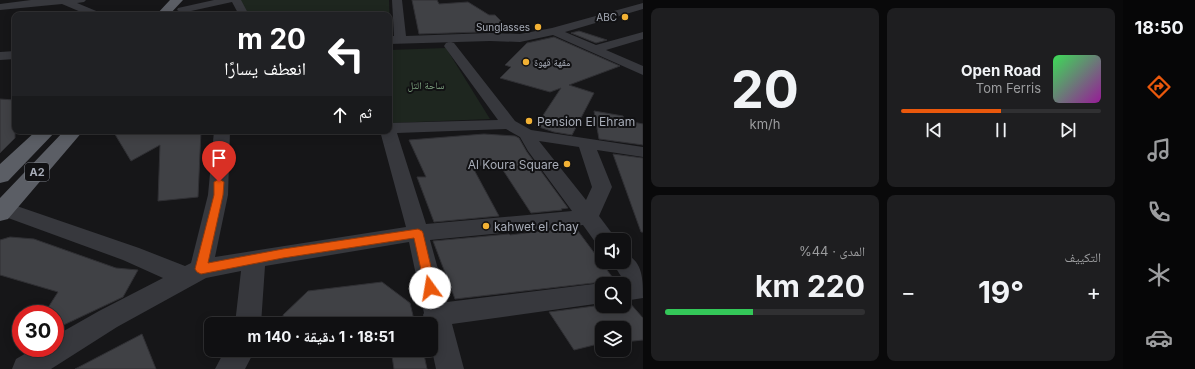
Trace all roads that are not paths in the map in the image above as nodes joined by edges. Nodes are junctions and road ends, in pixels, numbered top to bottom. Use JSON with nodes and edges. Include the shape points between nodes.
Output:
{"nodes":[{"id":1,"x":81,"y":0,"type":"edge"},
{"id":2,"x":192,"y":0,"type":"edge"},
{"id":3,"x":228,"y":0,"type":"edge"},
{"id":4,"x":236,"y":0,"type":"edge"},
{"id":5,"x":397,"y":0,"type":"edge"},
{"id":6,"x":31,"y":2,"type":"edge"},
{"id":7,"x":64,"y":2,"type":"junction"},
{"id":8,"x":643,"y":6,"type":"edge"},
{"id":9,"x":0,"y":7,"type":"edge"},
{"id":10,"x":179,"y":8,"type":"edge"},
{"id":11,"x":89,"y":12,"type":"edge"},
{"id":12,"x":169,"y":12,"type":"edge"},
{"id":13,"x":242,"y":12,"type":"edge"},
{"id":14,"x":554,"y":31,"type":"junction"},
{"id":15,"x":643,"y":35,"type":"edge"},
{"id":16,"x":520,"y":38,"type":"junction"},
{"id":17,"x":395,"y":40,"type":"edge"},
{"id":18,"x":450,"y":46,"type":"junction"},
{"id":19,"x":392,"y":48,"type":"edge"},
{"id":20,"x":596,"y":49,"type":"junction"},
{"id":21,"x":12,"y":55,"type":"edge"},
{"id":22,"x":0,"y":56,"type":"edge"},
{"id":23,"x":12,"y":63,"type":"edge"},
{"id":24,"x":0,"y":64,"type":"edge"},
{"id":25,"x":643,"y":71,"type":"edge"},
{"id":26,"x":509,"y":124,"type":"junction"},
{"id":27,"x":392,"y":128,"type":"edge"},
{"id":28,"x":44,"y":134,"type":"edge"},
{"id":29,"x":71,"y":134,"type":"edge"},
{"id":30,"x":222,"y":134,"type":"edge"},
{"id":31,"x":389,"y":134,"type":"edge"},
{"id":32,"x":527,"y":134,"type":"junction"},
{"id":33,"x":586,"y":144,"type":"junction"},
{"id":34,"x":643,"y":152,"type":"edge"},
{"id":35,"x":0,"y":176,"type":"edge"},
{"id":36,"x":2,"y":211,"type":"edge"},
{"id":37,"x":588,"y":218,"type":"junction"},
{"id":38,"x":418,"y":233,"type":"junction"},
{"id":39,"x":600,"y":233,"type":"edge"},
{"id":40,"x":254,"y":259,"type":"junction"},
{"id":41,"x":628,"y":269,"type":"edge"},
{"id":42,"x":193,"y":273,"type":"junction"},
{"id":43,"x":643,"y":288,"type":"edge"},
{"id":44,"x":631,"y":290,"type":"edge"},
{"id":45,"x":595,"y":295,"type":"edge"},
{"id":46,"x":436,"y":315,"type":"junction"},
{"id":47,"x":249,"y":317,"type":"edge"},
{"id":48,"x":237,"y":357,"type":"edge"},
{"id":49,"x":26,"y":369,"type":"edge"},
{"id":50,"x":230,"y":369,"type":"edge"},
{"id":51,"x":450,"y":369,"type":"edge"}],
"edges":[{"from":1,"to":7,"type":"street"},
{"from":2,"to":10,"type":"highway"},
{"from":3,"to":10,"type":"street"},
{"from":4,"to":13,"type":"street"},
{"from":5,"to":17,"type":"street"},
{"from":6,"to":7,"type":"street"},
{"from":6,"to":9,"type":"street"},
{"from":7,"to":11,"type":"street"},
{"from":8,"to":14,"type":"street"},
{"from":10,"to":12,"type":"highway"},
{"from":14,"to":16,"type":"street"},
{"from":14,"to":20,"type":"street"},
{"from":15,"to":20,"type":"street"},
{"from":16,"to":17,"type":"street"},
{"from":16,"to":18,"type":"street","via":[[508,42]]},
{"from":18,"to":19,"type":"street"},
{"from":18,"to":26,"type":"street"},
{"from":20,"to":25,"type":"street"},
{"from":21,"to":22,"type":"street"},
{"from":23,"to":24,"type":"street"},
{"from":26,"to":27,"type":"street"},
{"from":26,"to":32,"type":"street"},
{"from":28,"to":35,"type":"highway","number":"A2"},
{"from":29,"to":36,"type":"highway","number":"A2"},
{"from":30,"to":42,"type":"street","via":[[218,195]]},
{"from":31,"to":38,"type":"street"},
{"from":32,"to":33,"type":"street"},
{"from":32,"to":37,"type":"street"},
{"from":33,"to":34,"type":"street"},
{"from":33,"to":37,"type":"street","via":[[602,187]]},
{"from":36,"to":42,"type":"street"},
{"from":37,"to":38,"type":"street"},
{"from":37,"to":39,"type":"street"},
{"from":38,"to":40,"type":"street"},
{"from":38,"to":46,"type":"street"},
{"from":40,"to":42,"type":"street"},
{"from":40,"to":47,"type":"street"},
{"from":41,"to":43,"type":"street"},
{"from":42,"to":49,"type":"street","via":[[108,319]]},
{"from":43,"to":44,"type":"street"},
{"from":45,"to":46,"type":"street"},
{"from":46,"to":51,"type":"street"},
{"from":48,"to":50,"type":"street"}]}
